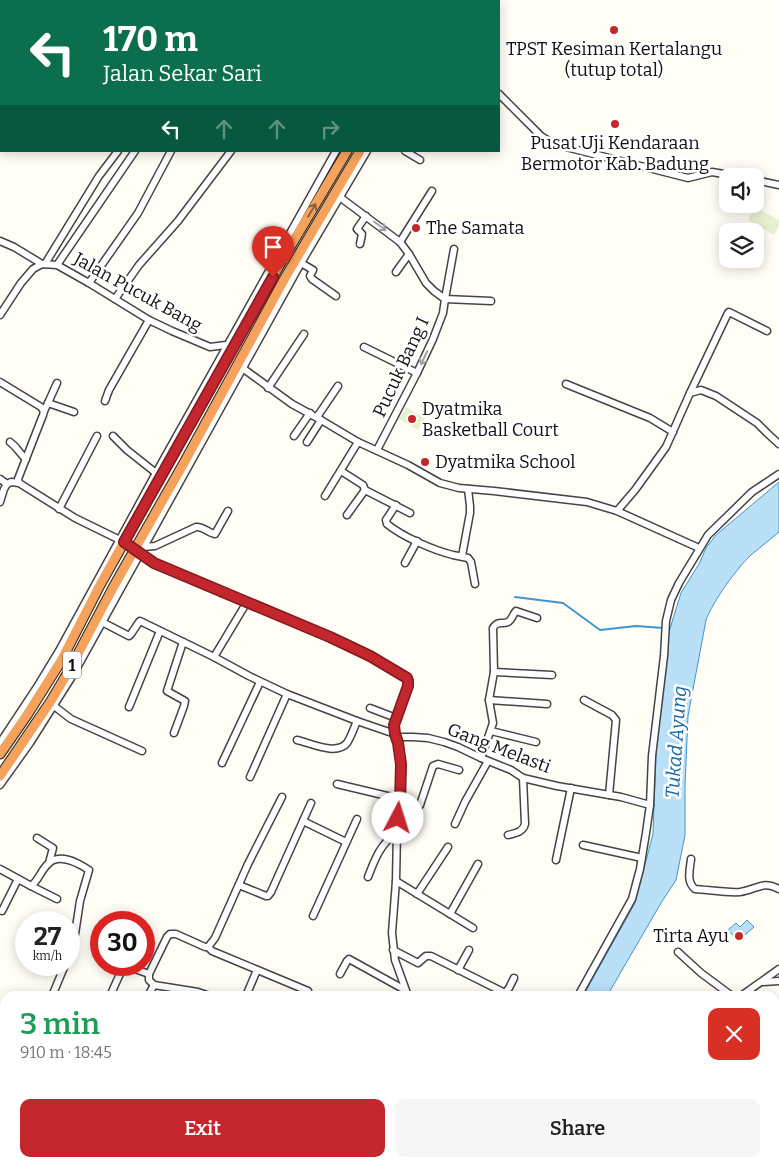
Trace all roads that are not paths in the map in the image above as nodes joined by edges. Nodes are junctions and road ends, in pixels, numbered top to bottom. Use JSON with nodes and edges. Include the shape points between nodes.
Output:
{"nodes":[{"id":1,"x":500,"y":95,"type":"edge"},
{"id":2,"x":117,"y":152,"type":"edge"},
{"id":3,"x":134,"y":152,"type":"edge"},
{"id":4,"x":170,"y":152,"type":"edge"},
{"id":5,"x":230,"y":152,"type":"edge"},
{"id":6,"x":336,"y":152,"type":"edge"},
{"id":7,"x":346,"y":152,"type":"edge"},
{"id":8,"x":360,"y":152,"type":"edge"},
{"id":9,"x":365,"y":152,"type":"edge"},
{"id":10,"x":407,"y":152,"type":"edge"},
{"id":11,"x":420,"y":160,"type":"dead end"},
{"id":12,"x":719,"y":173,"type":"edge"},
{"id":13,"x":764,"y":182,"type":"edge"},
{"id":14,"x":779,"y":185,"type":"edge"},
{"id":15,"x":318,"y":191,"type":"junction"},
{"id":16,"x":432,"y":191,"type":"dead end"},
{"id":17,"x":338,"y":195,"type":"junction"},
{"id":18,"x":366,"y":216,"type":"junction"},
{"id":19,"x":0,"y":241,"type":"edge"},
{"id":20,"x":400,"y":242,"type":"junction"},
{"id":21,"x":360,"y":244,"type":"dead end"},
{"id":22,"x":454,"y":249,"type":"dead end"},
{"id":23,"x":410,"y":254,"type":"junction"},
{"id":24,"x":300,"y":263,"type":"junction"},
{"id":25,"x":43,"y":264,"type":"junction"},
{"id":26,"x":57,"y":265,"type":"junction"},
{"id":27,"x":396,"y":272,"type":"dead end"},
{"id":28,"x":89,"y":283,"type":"junction"},
{"id":29,"x":336,"y":296,"type":"dead end"},
{"id":30,"x":115,"y":299,"type":"junction"},
{"id":31,"x":445,"y":299,"type":"junction"},
{"id":32,"x":491,"y":301,"type":"dead end"},
{"id":33,"x":259,"y":302,"type":"junction"},
{"id":34,"x":270,"y":306,"type":"junction"},
{"id":35,"x":0,"y":315,"type":"edge"},
{"id":36,"x":149,"y":320,"type":"junction"},
{"id":37,"x":767,"y":331,"type":"dead end"},
{"id":38,"x":304,"y":334,"type":"dead end"},
{"id":39,"x":226,"y":346,"type":"junction"},
{"id":40,"x":364,"y":347,"type":"dead end"},
{"id":41,"x":240,"y":367,"type":"junction"},
{"id":42,"x":417,"y":374,"type":"junction"},
{"id":43,"x":0,"y":382,"type":"edge"},
{"id":44,"x":57,"y":383,"type":"dead end"},
{"id":45,"x":566,"y":384,"type":"dead end"},
{"id":46,"x":338,"y":386,"type":"dead end"},
{"id":47,"x":268,"y":388,"type":"junction"},
{"id":48,"x":690,"y":393,"type":"junction"},
{"id":49,"x":105,"y":400,"type":"dead end"},
{"id":50,"x":48,"y":403,"type":"junction"},
{"id":51,"x":195,"y":408,"type":"junction"},
{"id":52,"x":44,"y":410,"type":"junction"},
{"id":53,"x":74,"y":412,"type":"dead end"},
{"id":54,"x":310,"y":413,"type":"junction"},
{"id":55,"x":319,"y":418,"type":"junction"},
{"id":56,"x":673,"y":432,"type":"junction"},
{"id":57,"x":97,"y":436,"type":"dead end"},
{"id":58,"x":113,"y":436,"type":"dead end"},
{"id":59,"x":294,"y":436,"type":"dead end"},
{"id":60,"x":10,"y":442,"type":"dead end"},
{"id":61,"x":307,"y":442,"type":"dead end"},
{"id":62,"x":358,"y":442,"type":"junction"},
{"id":63,"x":779,"y":444,"type":"edge"},
{"id":64,"x":377,"y":450,"type":"junction"},
{"id":65,"x":26,"y":459,"type":"junction"},
{"id":66,"x":341,"y":471,"type":"junction"},
{"id":67,"x":156,"y":473,"type":"junction"},
{"id":68,"x":779,"y":474,"type":"edge"},
{"id":69,"x":0,"y":478,"type":"edge"},
{"id":70,"x":19,"y":483,"type":"junction"},
{"id":71,"x":7,"y":484,"type":"junction"},
{"id":72,"x":468,"y":489,"type":"junction"},
{"id":73,"x":365,"y":490,"type":"junction"},
{"id":74,"x":325,"y":496,"type":"dead end"},
{"id":75,"x":0,"y":502,"type":"edge"},
{"id":76,"x":396,"y":505,"type":"junction"},
{"id":77,"x":59,"y":508,"type":"junction"},
{"id":78,"x":228,"y":511,"type":"dead end"},
{"id":79,"x":617,"y":511,"type":"junction"},
{"id":80,"x":410,"y":513,"type":"dead end"},
{"id":81,"x":347,"y":515,"type":"dead end"},
{"id":82,"x":121,"y":541,"type":"junction"},
{"id":83,"x":417,"y":541,"type":"junction"},
{"id":84,"x":699,"y":548,"type":"junction"},
{"id":85,"x":140,"y":550,"type":"junction"},
{"id":86,"x":462,"y":556,"type":"junction"},
{"id":87,"x":405,"y":564,"type":"dead end"},
{"id":88,"x":475,"y":584,"type":"dead end"},
{"id":89,"x":247,"y":602,"type":"junction"},
{"id":90,"x":536,"y":618,"type":"dead end"},
{"id":91,"x":102,"y":622,"type":"junction"},
{"id":92,"x":160,"y":631,"type":"junction"},
{"id":93,"x":183,"y":642,"type":"junction"},
{"id":94,"x":214,"y":657,"type":"junction"},
{"id":95,"x":494,"y":672,"type":"junction"},
{"id":96,"x":552,"y":676,"type":"dead end"},
{"id":97,"x":260,"y":682,"type":"junction"},
{"id":98,"x":287,"y":694,"type":"junction"},
{"id":99,"x":489,"y":700,"type":"junction"},
{"id":100,"x":584,"y":700,"type":"dead end"},
{"id":101,"x":547,"y":704,"type":"dead end"},
{"id":102,"x":54,"y":706,"type":"junction"},
{"id":103,"x":129,"y":707,"type":"dead end"},
{"id":104,"x":370,"y":708,"type":"dead end"},
{"id":105,"x":396,"y":718,"type":"junction"},
{"id":106,"x":357,"y":721,"type":"junction"},
{"id":107,"x":490,"y":731,"type":"junction"},
{"id":108,"x":174,"y":733,"type":"dead end"},
{"id":109,"x":395,"y":736,"type":"junction"},
{"id":110,"x":297,"y":740,"type":"dead end"},
{"id":111,"x":536,"y":742,"type":"dead end"},
{"id":112,"x":0,"y":743,"type":"edge"},
{"id":113,"x":142,"y":751,"type":"dead end"},
{"id":114,"x":0,"y":754,"type":"edge"},
{"id":115,"x":481,"y":758,"type":"junction"},
{"id":116,"x":488,"y":761,"type":"junction"},
{"id":117,"x":222,"y":764,"type":"dead end"},
{"id":118,"x":459,"y":770,"type":"dead end"},
{"id":119,"x":0,"y":776,"type":"edge"},
{"id":120,"x":250,"y":777,"type":"dead end"},
{"id":121,"x":524,"y":778,"type":"junction"},
{"id":122,"x":337,"y":784,"type":"dead end"},
{"id":123,"x":0,"y":785,"type":"edge"},
{"id":124,"x":571,"y":788,"type":"junction"},
{"id":125,"x":609,"y":794,"type":"junction"},
{"id":126,"x":282,"y":797,"type":"dead end"},
{"id":127,"x":400,"y":802,"type":"junction"},
{"id":128,"x":311,"y":803,"type":"dead end"},
{"id":129,"x":650,"y":805,"type":"junction"},
{"id":130,"x":357,"y":819,"type":"dead end"},
{"id":131,"x":302,"y":822,"type":"junction"},
{"id":132,"x":455,"y":824,"type":"dead end"},
{"id":133,"x":397,"y":831,"type":"junction"},
{"id":134,"x":508,"y":835,"type":"dead end"},
{"id":135,"x":37,"y":838,"type":"dead end"},
{"id":136,"x":346,"y":842,"type":"junction"},
{"id":137,"x":583,"y":845,"type":"dead end"},
{"id":138,"x":448,"y":847,"type":"dead end"},
{"id":139,"x":642,"y":858,"type":"junction"},
{"id":140,"x":691,"y":859,"type":"dead end"},
{"id":141,"x":556,"y":860,"type":"dead end"},
{"id":142,"x":48,"y":863,"type":"junction"},
{"id":143,"x":478,"y":864,"type":"dead end"},
{"id":144,"x":0,"y":869,"type":"edge"},
{"id":145,"x":368,"y":877,"type":"dead end"},
{"id":146,"x":18,"y":880,"type":"junction"},
{"id":147,"x":396,"y":881,"type":"junction"},
{"id":148,"x":239,"y":885,"type":"junction"},
{"id":149,"x":31,"y":886,"type":"junction"},
{"id":150,"x":779,"y":889,"type":"edge"},
{"id":151,"x":416,"y":894,"type":"junction"},
{"id":152,"x":57,"y":899,"type":"dead end"},
{"id":153,"x":2,"y":911,"type":"dead end"},
{"id":154,"x":79,"y":911,"type":"edge"},
{"id":155,"x":450,"y":914,"type":"junction"},
{"id":156,"x":313,"y":916,"type":"dead end"},
{"id":157,"x":473,"y":928,"type":"dead end"},
{"id":158,"x":208,"y":947,"type":"junction"},
{"id":159,"x":394,"y":950,"type":"junction"},
{"id":160,"x":469,"y":950,"type":"dead end"},
{"id":161,"x":678,"y":952,"type":"dead end"},
{"id":162,"x":155,"y":962,"type":"edge"},
{"id":163,"x":779,"y":969,"type":"edge"},
{"id":164,"x":258,"y":970,"type":"junction"},
{"id":165,"x":458,"y":970,"type":"junction"},
{"id":166,"x":340,"y":974,"type":"dead end"},
{"id":167,"x":60,"y":976,"type":"edge"},
{"id":168,"x":119,"y":976,"type":"edge"},
{"id":169,"x":149,"y":976,"type":"edge"},
{"id":170,"x":514,"y":978,"type":"dead end"},
{"id":171,"x":779,"y":981,"type":"edge"},
{"id":172,"x":762,"y":982,"type":"junction"},
{"id":173,"x":154,"y":985,"type":"junction"},
{"id":174,"x":54,"y":991,"type":"edge"},
{"id":175,"x":112,"y":991,"type":"edge"},
{"id":176,"x":151,"y":991,"type":"edge"},
{"id":177,"x":183,"y":991,"type":"edge"},
{"id":178,"x":248,"y":991,"type":"edge"},
{"id":179,"x":308,"y":991,"type":"dead end"},
{"id":180,"x":404,"y":991,"type":"edge"},
{"id":181,"x":406,"y":991,"type":"edge"},
{"id":182,"x":501,"y":991,"type":"edge"},
{"id":183,"x":507,"y":991,"type":"edge"},
{"id":184,"x":581,"y":991,"type":"edge"},
{"id":185,"x":725,"y":991,"type":"edge"},
{"id":186,"x":748,"y":991,"type":"edge"}],
"edges":[{"from":1,"to":12,"type":"street","via":[[541,136],[554,144],[688,178]]},
{"from":2,"to":25,"type":"street"},
{"from":3,"to":26,"type":"street"},
{"from":4,"to":28,"type":"street","via":[[138,213]]},
{"from":5,"to":30,"type":"street"},
{"from":6,"to":15,"type":"street"},
{"from":7,"to":15,"type":"highway","number":"1"},
{"from":8,"to":17,"type":"highway","number":"1"},
{"from":9,"to":17,"type":"street"},
{"from":10,"to":11,"type":"street"},
{"from":13,"to":14,"type":"street"},
{"from":33,"to":15,"type":"highway","number":"1","one_way":true},
{"from":15,"to":39,"type":"street"},
{"from":16,"to":20,"type":"street"},
{"from":17,"to":18,"type":"street"},
{"from":17,"to":24,"type":"street"},
{"from":17,"to":34,"type":"highway","number":"1"},
{"from":18,"to":20,"type":"street","one_way":true},
{"from":18,"to":21,"type":"street","via":[[357,229],[362,234]]},
{"from":19,"to":25,"type":"street"},
{"from":20,"to":23,"type":"street"},
{"from":22,"to":31,"type":"street","name":"Pucuk Bang I"},
{"from":23,"to":27,"type":"street"},
{"from":23,"to":31,"type":"street","via":[[426,283]]},
{"from":24,"to":29,"type":"street","via":[[313,270],[312,279]]},
{"from":24,"to":41,"type":"street"},
{"from":25,"to":26,"type":"street","name":"Jalan Pucuk Bang"},
{"from":25,"to":35,"type":"street","via":[[27,275]]},
{"from":26,"to":28,"type":"street","name":"Jalan Pucuk Bang"},
{"from":28,"to":30,"type":"street","name":"Jalan Pucuk Bang"},
{"from":30,"to":36,"type":"street","name":"Jalan Pucuk Bang"},
{"from":31,"to":32,"type":"street"},
{"from":31,"to":42,"type":"street","name":"Pucuk Bang I","one_way":true,"via":[[443,313]]},
{"from":33,"to":34,"type":"highway"},
{"from":33,"to":51,"type":"highway","number":"1"},
{"from":34,"to":41,"type":"highway","number":"1"},
{"from":36,"to":39,"type":"street","name":"Jalan Pucuk Bang","via":[[210,347]]},
{"from":36,"to":49,"type":"street"},
{"from":37,"to":48,"type":"street","via":[[728,313]]},
{"from":38,"to":47,"type":"street"},
{"from":39,"to":51,"type":"street"},
{"from":40,"to":42,"type":"street"},
{"from":41,"to":47,"type":"street"},
{"from":41,"to":85,"type":"highway","number":"1"},
{"from":42,"to":64,"type":"street","name":"Pucuk Bang I"},
{"from":43,"to":52,"type":"street"},
{"from":44,"to":50,"type":"street"},
{"from":45,"to":56,"type":"street","via":[[650,418]]},
{"from":46,"to":55,"type":"street"},
{"from":47,"to":54,"type":"street"},
{"from":48,"to":56,"type":"street"},
{"from":48,"to":63,"type":"street","via":[[701,390],[716,396],[757,423]]},
{"from":50,"to":52,"type":"street"},
{"from":50,"to":53,"type":"street"},
{"from":51,"to":67,"type":"street"},
{"from":51,"to":82,"type":"highway","number":"1"},
{"from":52,"to":65,"type":"street"},
{"from":54,"to":55,"type":"street"},
{"from":54,"to":59,"type":"street"},
{"from":55,"to":61,"type":"street"},
{"from":55,"to":62,"type":"street"},
{"from":56,"to":79,"type":"street","via":[[666,447]]},
{"from":57,"to":77,"type":"street"},
{"from":58,"to":67,"type":"street"},
{"from":60,"to":65,"type":"street"},
{"from":62,"to":64,"type":"street"},
{"from":62,"to":66,"type":"street"},
{"from":64,"to":72,"type":"street","via":[[440,483]]},
{"from":65,"to":70,"type":"street"},
{"from":66,"to":73,"type":"street","via":[[363,485]]},
{"from":66,"to":74,"type":"street"},
{"from":67,"to":82,"type":"street"},
{"from":68,"to":84,"type":"street","via":[[752,492]]},
{"from":69,"to":71,"type":"street"},
{"from":70,"to":71,"type":"street"},
{"from":70,"to":77,"type":"street"},
{"from":71,"to":75,"type":"street"},
{"from":72,"to":79,"type":"street","via":[[587,502]]},
{"from":72,"to":86,"type":"street","via":[[470,513]]},
{"from":73,"to":76,"type":"street"},
{"from":73,"to":81,"type":"street"},
{"from":76,"to":80,"type":"street"},
{"from":76,"to":83,"type":"street","via":[[386,520],[387,524]]},
{"from":77,"to":82,"type":"street"},
{"from":78,"to":85,"type":"street","via":[[215,534],[196,527]]},
{"from":79,"to":84,"type":"street"},
{"from":82,"to":85,"type":"street"},
{"from":82,"to":112,"type":"street","via":[[35,691]]},
{"from":82,"to":114,"type":"highway","number":"1","via":[[60,661]]},
{"from":83,"to":86,"type":"street"},
{"from":83,"to":87,"type":"street"},
{"from":84,"to":129,"type":"street","via":[[671,600],[666,621]]},
{"from":85,"to":89,"type":"street","via":[[154,563]]},
{"from":85,"to":91,"type":"street"},
{"from":85,"to":119,"type":"highway","number":"1","via":[[114,586],[51,701]]},
{"from":86,"to":88,"type":"street","via":[[470,559]]},
{"from":89,"to":94,"type":"street"},
{"from":89,"to":105,"type":"street","via":[[330,637],[404,675],[408,686]]},
{"from":90,"to":95,"type":"street","via":[[516,611],[508,622],[494,626]]},
{"from":91,"to":92,"type":"street","name":"Gang Melasti","via":[[128,636],[140,622]]},
{"from":91,"to":102,"type":"street"},
{"from":92,"to":93,"type":"street","name":"Gang Melasti"},
{"from":92,"to":103,"type":"street"},
{"from":93,"to":94,"type":"street","name":"Gang Melasti"},
{"from":93,"to":108,"type":"street","via":[[167,691],[185,701]]},
{"from":94,"to":97,"type":"street","name":"Gang Melasti"},
{"from":95,"to":96,"type":"street"},
{"from":95,"to":99,"type":"street"},
{"from":97,"to":98,"type":"street","name":"Gang Melasti"},
{"from":97,"to":117,"type":"street"},
{"from":98,"to":106,"type":"street","name":"Gang Melasti"},
{"from":98,"to":120,"type":"street"},
{"from":99,"to":101,"type":"street"},
{"from":99,"to":107,"type":"street","via":[[493,723]]},
{"from":100,"to":125,"type":"street","via":[[616,720]]},
{"from":102,"to":113,"type":"street","via":[[72,719]]},
{"from":102,"to":123,"type":"street"},
{"from":104,"to":105,"type":"street"},
{"from":105,"to":109,"type":"street"},
{"from":106,"to":109,"type":"street","name":"Gang Melasti"},
{"from":106,"to":110,"type":"street","via":[[349,740],[340,748],[328,749]]},
{"from":107,"to":111,"type":"street"},
{"from":107,"to":115,"type":"street"},
{"from":109,"to":115,"type":"street","name":"Gang Melasti","via":[[428,738]]},
{"from":109,"to":127,"type":"street","via":[[401,764]]},
{"from":115,"to":116,"type":"street","name":"Gang Melasti"},
{"from":116,"to":121,"type":"street","name":"Gang Melasti"},
{"from":116,"to":132,"type":"street"},
{"from":118,"to":127,"type":"street","via":[[435,764],[420,805],[417,808]]},
{"from":121,"to":124,"type":"street","name":"Gang Melasti"},
{"from":121,"to":134,"type":"street","via":[[524,828]]},
{"from":122,"to":127,"type":"street"},
{"from":124,"to":125,"type":"street","name":"Gang Melasti"},
{"from":124,"to":141,"type":"street"},
{"from":125,"to":129,"type":"street","name":"Gang Melasti"},
{"from":126,"to":148,"type":"street"},
{"from":127,"to":133,"type":"street"},
{"from":128,"to":131,"type":"street"},
{"from":129,"to":139,"type":"street"},
{"from":130,"to":136,"type":"street"},
{"from":131,"to":136,"type":"street"},
{"from":131,"to":148,"type":"street","via":[[268,896]]},
{"from":133,"to":145,"type":"street","via":[[380,848]]},
{"from":133,"to":147,"type":"street"},
{"from":135,"to":142,"type":"street","via":[[53,848]]},
{"from":136,"to":156,"type":"street"},
{"from":137,"to":139,"type":"street"},
{"from":138,"to":151,"type":"street"},
{"from":139,"to":184,"type":"street","via":[[632,899]]},
{"from":140,"to":150,"type":"street","via":[[689,880],[692,887],[739,892],[765,885]]},
{"from":142,"to":149,"type":"street"},
{"from":142,"to":154,"type":"street","via":[[64,858],[89,870]]},
{"from":143,"to":155,"type":"street"},
{"from":144,"to":146,"type":"street"},
{"from":146,"to":149,"type":"street"},
{"from":146,"to":153,"type":"street"},
{"from":147,"to":151,"type":"street"},
{"from":147,"to":159,"type":"street"},
{"from":148,"to":158,"type":"street"},
{"from":149,"to":152,"type":"street"},
{"from":151,"to":155,"type":"street"},
{"from":155,"to":157,"type":"street"},
{"from":158,"to":162,"type":"street","via":[[170,934]]},
{"from":158,"to":164,"type":"street"},
{"from":159,"to":165,"type":"street","via":[[418,963],[431,956]]},
{"from":159,"to":181,"type":"street"},
{"from":160,"to":165,"type":"street"},
{"from":161,"to":185,"type":"street"},
{"from":163,"to":172,"type":"street"},
{"from":164,"to":178,"type":"street"},
{"from":164,"to":179,"type":"street"},
{"from":165,"to":182,"type":"street"},
{"from":166,"to":180,"type":"street","via":[[351,960]]},
{"from":167,"to":174,"type":"street"},
{"from":168,"to":175,"type":"street"},
{"from":169,"to":173,"type":"street"},
{"from":170,"to":183,"type":"street"},
{"from":171,"to":172,"type":"street"},
{"from":172,"to":186,"type":"street"},
{"from":173,"to":176,"type":"street"},
{"from":173,"to":177,"type":"street"}]}
